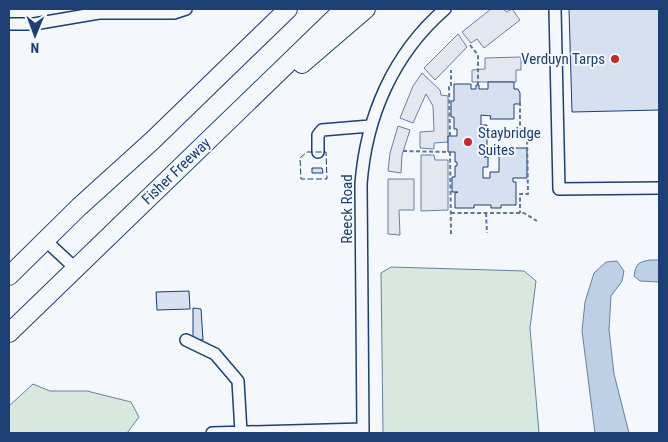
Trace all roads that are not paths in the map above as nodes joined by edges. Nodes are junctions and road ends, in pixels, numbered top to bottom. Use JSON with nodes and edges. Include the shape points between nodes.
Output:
{"nodes":[{"id":1,"x":186,"y":9,"type":"edge"},
{"id":2,"x":275,"y":9,"type":"edge"},
{"id":3,"x":288,"y":9,"type":"edge"},
{"id":4,"x":344,"y":9,"type":"edge"},
{"id":5,"x":366,"y":9,"type":"edge"},
{"id":6,"x":445,"y":9,"type":"edge"},
{"id":7,"x":555,"y":9,"type":"edge"},
{"id":8,"x":9,"y":24,"type":"edge"},
{"id":9,"x":235,"y":60,"type":"junction"},
{"id":10,"x":260,"y":90,"type":"junction"},
{"id":11,"x":370,"y":126,"type":"junction"},
{"id":12,"x":318,"y":152,"type":"dead end"},
{"id":13,"x":659,"y":188,"type":"edge"},
{"id":14,"x":45,"y":240,"type":"junction"},
{"id":15,"x":75,"y":268,"type":"junction"},
{"id":16,"x":9,"y":276,"type":"edge"},
{"id":17,"x":9,"y":333,"type":"edge"},
{"id":18,"x":186,"y":340,"type":"dead end"},
{"id":19,"x":363,"y":431,"type":"edge"},
{"id":20,"x":241,"y":432,"type":"edge"},
{"id":21,"x":212,"y":433,"type":"edge"}],
"edges":[{"from":1,"to":8,"type":"street","via":[[174,13],[99,13],[34,24]]},
{"from":2,"to":9,"type":"highway"},
{"from":3,"to":9,"type":"highway"},
{"from":4,"to":10,"type":"highway","name":"Fisher Freeway"},
{"from":5,"to":10,"type":"highway","via":[[305,62]]},
{"from":6,"to":11,"type":"street","name":"Reeck Road","via":[[417,37],[401,59]]},
{"from":7,"to":13,"type":"street","via":[[559,189]]},
{"from":9,"to":14,"type":"highway"},
{"from":10,"to":15,"type":"highway","name":"Fisher Freeway"},
{"from":11,"to":12,"type":"street","via":[[322,130],[318,135]]},
{"from":11,"to":19,"type":"street","name":"Reeck Road","via":[[361,184]]},
{"from":14,"to":15,"type":"street"},
{"from":14,"to":16,"type":"highway"},
{"from":15,"to":17,"type":"highway","name":"Fisher Freeway"},
{"from":18,"to":20,"type":"street","via":[[215,354],[238,382]]},
{"from":19,"to":20,"type":"street"},
{"from":20,"to":21,"type":"street"}]}
